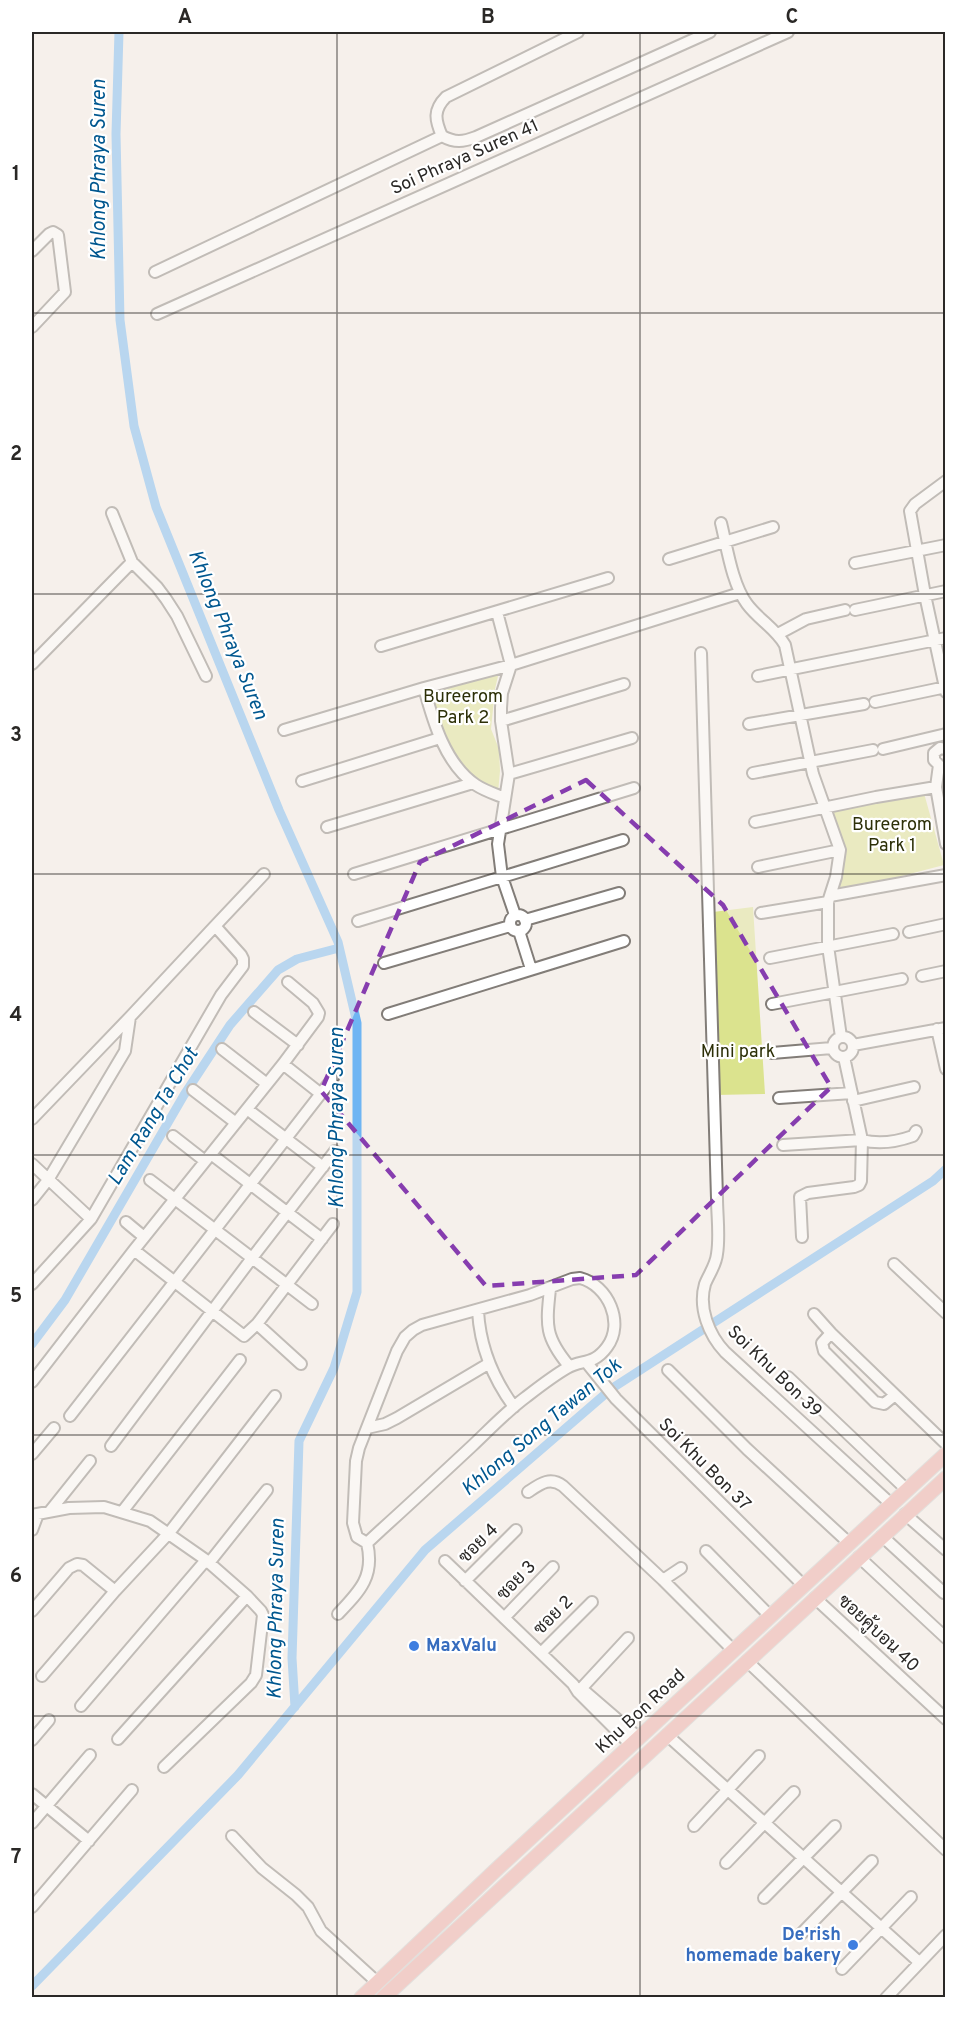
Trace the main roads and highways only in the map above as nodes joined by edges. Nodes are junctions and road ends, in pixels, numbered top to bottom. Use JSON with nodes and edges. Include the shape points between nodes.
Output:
{"nodes":[{"id":1,"x":945,"y":1454,"type":"edge"},
{"id":2,"x":945,"y":1478,"type":"edge"},
{"id":3,"x":456,"y":1908,"type":"junction"},
{"id":4,"x":467,"y":1919,"type":"junction"},
{"id":5,"x":362,"y":1998,"type":"edge"},
{"id":6,"x":383,"y":1998,"type":"edge"}],
"edges":[{"from":1,"to":3,"type":"main road","name":"Khu Bon Road"},
{"from":2,"to":4,"type":"main road","name":"Khu Bon Road"},
{"from":3,"to":4,"type":"main road"},
{"from":3,"to":5,"type":"main road","name":"Khu Bon Road"},
{"from":4,"to":6,"type":"main road","name":"Khu Bon Road"}]}
